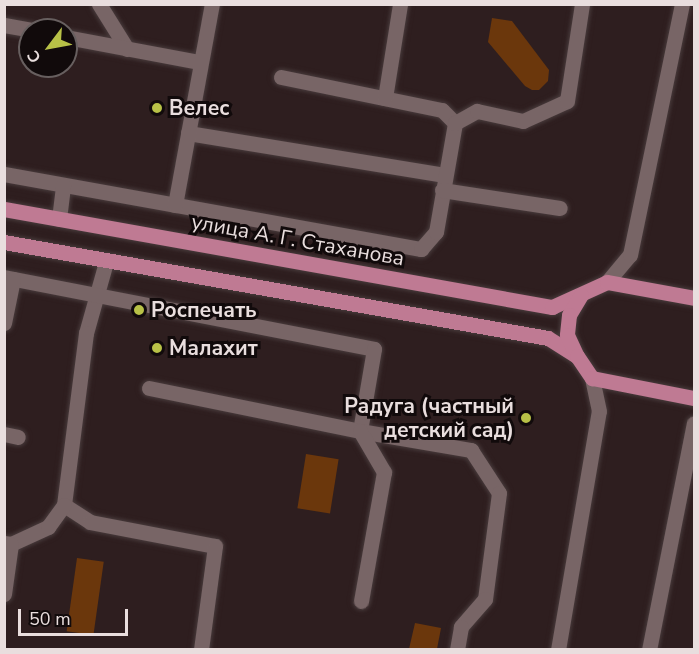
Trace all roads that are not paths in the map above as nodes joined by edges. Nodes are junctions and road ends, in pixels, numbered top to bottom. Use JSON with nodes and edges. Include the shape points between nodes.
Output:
{"nodes":[{"id":1,"x":99,"y":4,"type":"edge"},
{"id":2,"x":212,"y":4,"type":"edge"},
{"id":3,"x":400,"y":4,"type":"edge"},
{"id":4,"x":582,"y":4,"type":"edge"},
{"id":5,"x":682,"y":4,"type":"edge"},
{"id":6,"x":78,"y":39,"type":"edge"},
{"id":7,"x":127,"y":49,"type":"junction"},
{"id":8,"x":200,"y":62,"type":"junction"},
{"id":9,"x":282,"y":77,"type":"dead end"},
{"id":10,"x":385,"y":98,"type":"junction"},
{"id":11,"x":455,"y":123,"type":"junction"},
{"id":12,"x":188,"y":133,"type":"junction"},
{"id":13,"x":4,"y":174,"type":"edge"},
{"id":14,"x":444,"y":183,"type":"junction"},
{"id":15,"x":63,"y":184,"type":"junction"},
{"id":16,"x":175,"y":205,"type":"junction"},
{"id":17,"x":560,"y":208,"type":"dead end"},
{"id":18,"x":4,"y":209,"type":"edge"},
{"id":19,"x":59,"y":219,"type":"junction"},
{"id":20,"x":4,"y":242,"type":"edge"},
{"id":21,"x":106,"y":262,"type":"junction"},
{"id":22,"x":9,"y":278,"type":"edge"},
{"id":23,"x":607,"y":282,"type":"junction"},
{"id":24,"x":97,"y":294,"type":"junction"},
{"id":25,"x":581,"y":295,"type":"junction"},
{"id":26,"x":694,"y":298,"type":"edge"},
{"id":27,"x":4,"y":323,"type":"edge"},
{"id":28,"x":577,"y":356,"type":"junction"},
{"id":29,"x":592,"y":378,"type":"junction"},
{"id":30,"x":149,"y":388,"type":"dead end"},
{"id":31,"x":694,"y":398,"type":"edge"},
{"id":32,"x":694,"y":423,"type":"edge"},
{"id":33,"x":360,"y":431,"type":"junction"},
{"id":34,"x":64,"y":504,"type":"junction"},
{"id":35,"x":8,"y":543,"type":"edge"},
{"id":36,"x":4,"y":594,"type":"edge"},
{"id":37,"x":361,"y":602,"type":"dead end"},
{"id":38,"x":201,"y":650,"type":"edge"},
{"id":39,"x":457,"y":650,"type":"edge"},
{"id":40,"x":558,"y":650,"type":"edge"},
{"id":41,"x":649,"y":650,"type":"edge"}],
"edges":[{"from":1,"to":7,"type":"street"},
{"from":2,"to":8,"type":"street"},
{"from":3,"to":10,"type":"street"},
{"from":4,"to":11,"type":"street","via":[[567,101],[523,121],[477,111]]},
{"from":5,"to":23,"type":"street","via":[[630,255]]},
{"from":6,"to":7,"type":"street"},
{"from":7,"to":8,"type":"street"},
{"from":8,"to":12,"type":"street"},
{"from":9,"to":10,"type":"street"},
{"from":10,"to":11,"type":"street","via":[[442,110]]},
{"from":11,"to":14,"type":"street"},
{"from":12,"to":14,"type":"street"},
{"from":12,"to":16,"type":"street"},
{"from":13,"to":15,"type":"street"},
{"from":14,"to":16,"type":"street","via":[[436,232],[421,249]]},
{"from":14,"to":17,"type":"street"},
{"from":15,"to":16,"type":"street"},
{"from":15,"to":19,"type":"street"},
{"from":18,"to":19,"type":"main road","name":"улица А. Г. Стаханова"},
{"from":19,"to":25,"type":"main road","name":"улица А. Г. Стаханова","via":[[552,307]]},
{"from":20,"to":21,"type":"main road"},
{"from":21,"to":24,"type":"street"},
{"from":21,"to":28,"type":"main road","via":[[548,338]]},
{"from":22,"to":24,"type":"street"},
{"from":22,"to":27,"type":"street"},
{"from":23,"to":25,"type":"main road","name":"улица А. Г. Стаханова"},
{"from":23,"to":26,"type":"main road"},
{"from":24,"to":33,"type":"street","via":[[374,349]]},
{"from":24,"to":34,"type":"street","via":[[86,333]]},
{"from":25,"to":28,"type":"main road","via":[[569,315],[567,335]]},
{"from":28,"to":29,"type":"main road"},
{"from":29,"to":31,"type":"main road"},
{"from":29,"to":40,"type":"street","via":[[599,411]]},
{"from":30,"to":33,"type":"street"},
{"from":32,"to":41,"type":"street"},
{"from":33,"to":37,"type":"street","via":[[384,472]]},
{"from":33,"to":39,"type":"street","via":[[471,450],[499,493],[485,599],[461,627]]},
{"from":34,"to":35,"type":"street","via":[[48,527]]},
{"from":34,"to":38,"type":"street","via":[[90,522],[215,546]]},
{"from":35,"to":36,"type":"street"}]}
